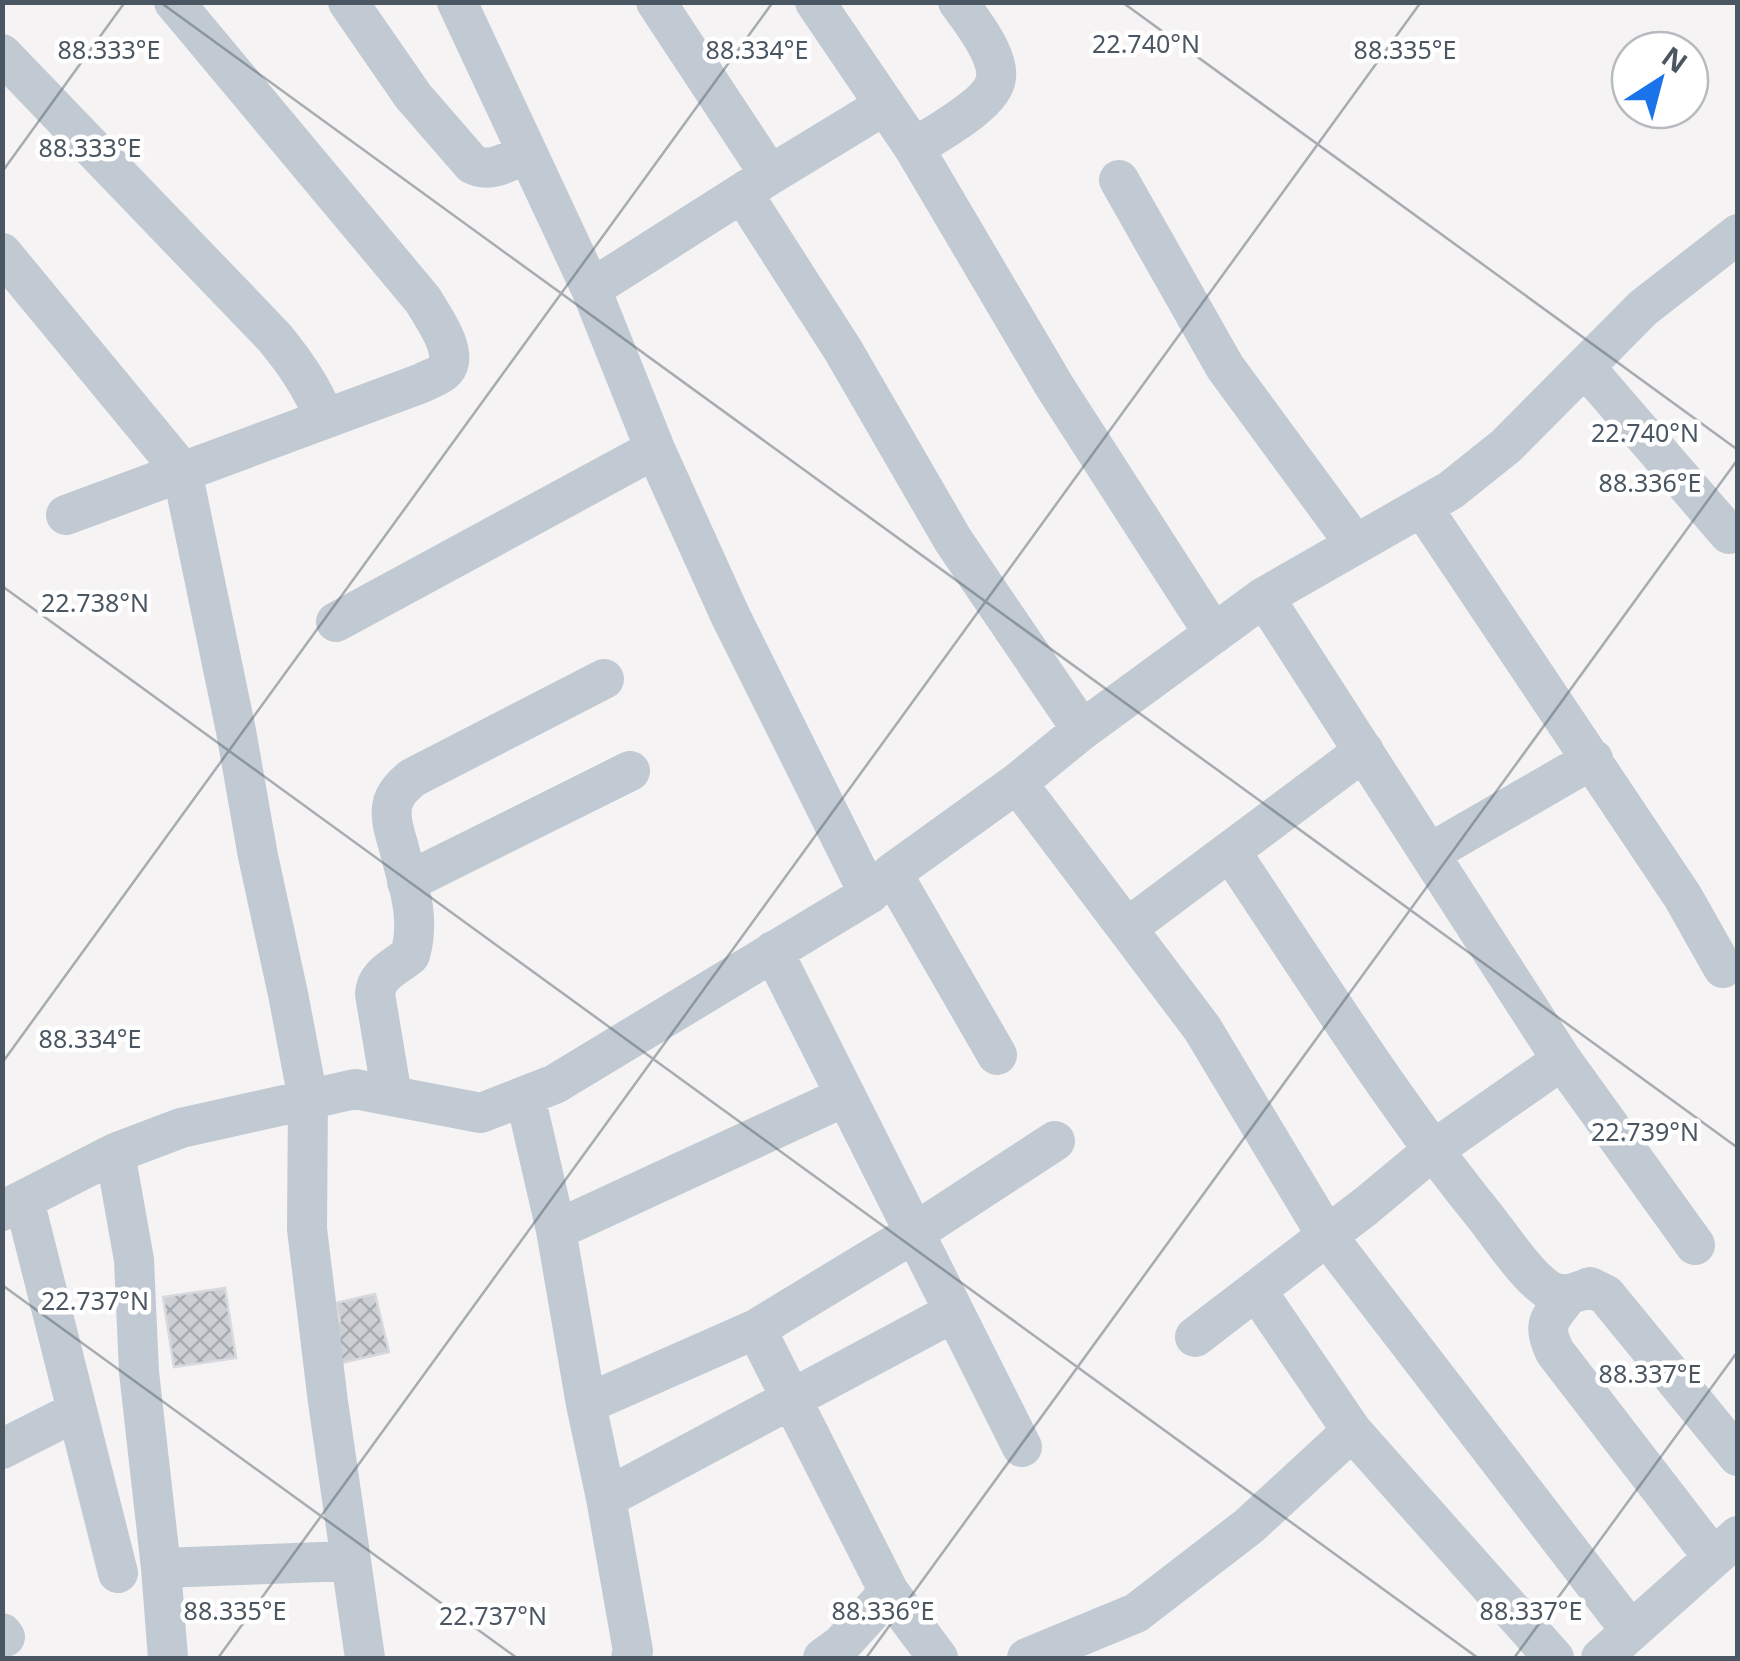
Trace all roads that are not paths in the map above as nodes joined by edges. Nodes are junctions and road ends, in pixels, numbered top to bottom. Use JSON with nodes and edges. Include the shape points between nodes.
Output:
{"nodes":[{"id":1,"x":174,"y":2,"type":"edge"},
{"id":2,"x":348,"y":2,"type":"edge"},
{"id":3,"x":457,"y":2,"type":"edge"},
{"id":4,"x":656,"y":2,"type":"edge"},
{"id":5,"x":815,"y":2,"type":"edge"},
{"id":6,"x":958,"y":2,"type":"edge"},
{"id":7,"x":2,"y":54,"type":"edge"},
{"id":8,"x":885,"y":105,"type":"junction"},
{"id":9,"x":914,"y":148,"type":"junction"},
{"id":10,"x":526,"y":153,"type":"junction"},
{"id":11,"x":1118,"y":180,"type":"dead end"},
{"id":12,"x":756,"y":185,"type":"junction"},
{"id":13,"x":1738,"y":234,"type":"edge"},
{"id":14,"x":2,"y":254,"type":"edge"},
{"id":15,"x":591,"y":289,"type":"junction"},
{"id":16,"x":1584,"y":367,"type":"junction"},
{"id":17,"x":324,"y":418,"type":"junction"},
{"id":18,"x":655,"y":449,"type":"junction"},
{"id":19,"x":182,"y":472,"type":"junction"},
{"id":20,"x":1422,"y":507,"type":"junction"},
{"id":21,"x":66,"y":515,"type":"dead end"},
{"id":22,"x":1728,"y":534,"type":"dead end"},
{"id":23,"x":1356,"y":544,"type":"junction"},
{"id":24,"x":1264,"y":597,"type":"junction"},
{"id":25,"x":336,"y":622,"type":"dead end"},
{"id":26,"x":1214,"y":634,"type":"junction"},
{"id":27,"x":604,"y":679,"type":"dead end"},
{"id":28,"x":1082,"y":730,"type":"junction"},
{"id":29,"x":1364,"y":751,"type":"junction"},
{"id":30,"x":1592,"y":758,"type":"junction"},
{"id":31,"x":630,"y":771,"type":"dead end"},
{"id":32,"x":1017,"y":783,"type":"junction"},
{"id":33,"x":1230,"y":851,"type":"junction"},
{"id":34,"x":1430,"y":854,"type":"junction"},
{"id":35,"x":407,"y":882,"type":"junction"},
{"id":36,"x":881,"y":884,"type":"junction"},
{"id":37,"x":1127,"y":928,"type":"junction"},
{"id":38,"x":773,"y":952,"type":"junction"},
{"id":39,"x":1724,"y":968,"type":"dead end"},
{"id":40,"x":997,"y":1056,"type":"dead end"},
{"id":41,"x":1562,"y":1060,"type":"junction"},
{"id":42,"x":392,"y":1096,"type":"junction"},
{"id":43,"x":525,"y":1096,"type":"junction"},
{"id":44,"x":846,"y":1096,"type":"junction"},
{"id":45,"x":308,"y":1099,"type":"junction"},
{"id":46,"x":1055,"y":1141,"type":"dead end"},
{"id":47,"x":1432,"y":1151,"type":"junction"},
{"id":48,"x":114,"y":1152,"type":"junction"},
{"id":49,"x":13,"y":1205,"type":"edge"},
{"id":50,"x":556,"y":1230,"type":"junction"},
{"id":51,"x":914,"y":1233,"type":"junction"},
{"id":52,"x":1327,"y":1236,"type":"junction"},
{"id":53,"x":1696,"y":1245,"type":"dead end"},
{"id":54,"x":1256,"y":1290,"type":"junction"},
{"id":55,"x":1568,"y":1295,"type":"junction"},
{"id":56,"x":954,"y":1312,"type":"junction"},
{"id":57,"x":756,"y":1330,"type":"junction"},
{"id":58,"x":1195,"y":1336,"type":"dead end"},
{"id":59,"x":792,"y":1400,"type":"junction"},
{"id":60,"x":586,"y":1404,"type":"junction"},
{"id":61,"x":78,"y":1411,"type":"junction"},
{"id":62,"x":1352,"y":1431,"type":"junction"},
{"id":63,"x":1022,"y":1446,"type":"dead end"},
{"id":64,"x":2,"y":1449,"type":"edge"},
{"id":65,"x":1738,"y":1456,"type":"edge"},
{"id":66,"x":606,"y":1498,"type":"junction"},
{"id":67,"x":1725,"y":1547,"type":"edge"},
{"id":68,"x":350,"y":1561,"type":"junction"},
{"id":69,"x":161,"y":1568,"type":"junction"},
{"id":70,"x":118,"y":1573,"type":"dead end"},
{"id":71,"x":888,"y":1592,"type":"junction"},
{"id":72,"x":1632,"y":1631,"type":"junction"},
{"id":73,"x":168,"y":1658,"type":"edge"},
{"id":74,"x":365,"y":1658,"type":"edge"},
{"id":75,"x":631,"y":1658,"type":"edge"},
{"id":76,"x":822,"y":1658,"type":"edge"},
{"id":77,"x":938,"y":1658,"type":"edge"},
{"id":78,"x":1027,"y":1658,"type":"edge"},
{"id":79,"x":1554,"y":1658,"type":"edge"},
{"id":80,"x":1601,"y":1658,"type":"edge"}],
"edges":[{"from":1,"to":17,"type":"street","via":[[422,300],[450,351],[444,372]]},
{"from":2,"to":10,"type":"street","via":[[413,96],[472,164],[492,168]]},
{"from":3,"to":10,"type":"street"},
{"from":4,"to":12,"type":"street"},
{"from":5,"to":8,"type":"street"},
{"from":6,"to":9,"type":"street","via":[[994,61],[994,87]]},
{"from":7,"to":17,"type":"street","via":[[275,338],[314,390]]},
{"from":8,"to":9,"type":"street"},
{"from":8,"to":12,"type":"street"},
{"from":9,"to":26,"type":"street","via":[[1055,387]]},
{"from":10,"to":15,"type":"street"},
{"from":11,"to":23,"type":"street","via":[[1224,367]]},
{"from":12,"to":15,"type":"street"},
{"from":12,"to":28,"type":"street","via":[[953,540]]},
{"from":13,"to":16,"type":"street","via":[[1643,308]]},
{"from":14,"to":19,"type":"street"},
{"from":15,"to":18,"type":"street"},
{"from":16,"to":20,"type":"street","via":[[1506,446]]},
{"from":16,"to":22,"type":"street"},
{"from":17,"to":19,"type":"street"},
{"from":18,"to":25,"type":"street"},
{"from":18,"to":36,"type":"street","via":[[730,615]]},
{"from":19,"to":21,"type":"street"},
{"from":19,"to":45,"type":"street"},
{"from":20,"to":23,"type":"street"},
{"from":20,"to":30,"type":"street"},
{"from":23,"to":24,"type":"street"},
{"from":24,"to":26,"type":"street"},
{"from":24,"to":29,"type":"street"},
{"from":26,"to":28,"type":"street"},
{"from":27,"to":35,"type":"street","via":[[399,789],[391,820]]},
{"from":28,"to":32,"type":"street"},
{"from":29,"to":33,"type":"street"},
{"from":29,"to":34,"type":"street"},
{"from":30,"to":34,"type":"street"},
{"from":30,"to":39,"type":"street"},
{"from":31,"to":35,"type":"street"},
{"from":32,"to":36,"type":"street"},
{"from":32,"to":37,"type":"street"},
{"from":33,"to":37,"type":"street"},
{"from":33,"to":47,"type":"street"},
{"from":34,"to":41,"type":"street"},
{"from":35,"to":42,"type":"street","via":[[416,926],[410,955],[376,985]]},
{"from":36,"to":38,"type":"street"},
{"from":36,"to":40,"type":"street"},
{"from":37,"to":52,"type":"street","via":[[1202,1028]]},
{"from":38,"to":43,"type":"street"},
{"from":38,"to":44,"type":"street"},
{"from":41,"to":47,"type":"street"},
{"from":41,"to":53,"type":"street"},
{"from":42,"to":43,"type":"street","via":[[481,1112]]},
{"from":42,"to":45,"type":"street","via":[[356,1089]]},
{"from":43,"to":50,"type":"street"},
{"from":44,"to":50,"type":"street"},
{"from":44,"to":51,"type":"street"},
{"from":45,"to":48,"type":"street","via":[[181,1128]]},
{"from":45,"to":68,"type":"street","via":[[306,1229]]},
{"from":46,"to":51,"type":"street"},
{"from":47,"to":52,"type":"street"},
{"from":47,"to":55,"type":"street","via":[[1545,1288]]},
{"from":48,"to":49,"type":"street"},
{"from":48,"to":69,"type":"street","via":[[134,1260]]},
{"from":49,"to":61,"type":"street"},
{"from":50,"to":60,"type":"street"},
{"from":51,"to":56,"type":"street"},
{"from":51,"to":57,"type":"street"},
{"from":52,"to":54,"type":"street"},
{"from":52,"to":72,"type":"street"},
{"from":54,"to":58,"type":"street"},
{"from":54,"to":62,"type":"street"},
{"from":55,"to":65,"type":"street","via":[[1590,1287],[1606,1295]]},
{"from":55,"to":67,"type":"street","via":[[1547,1326],[1555,1352]]},
{"from":56,"to":59,"type":"street"},
{"from":56,"to":63,"type":"street"},
{"from":57,"to":59,"type":"street"},
{"from":57,"to":60,"type":"street"},
{"from":59,"to":66,"type":"street"},
{"from":59,"to":71,"type":"street"},
{"from":60,"to":66,"type":"street"},
{"from":61,"to":64,"type":"street"},
{"from":61,"to":70,"type":"street"},
{"from":62,"to":78,"type":"street","via":[[1249,1526],[1136,1613]]},
{"from":62,"to":79,"type":"street"},
{"from":66,"to":75,"type":"street"},
{"from":67,"to":72,"type":"street"},
{"from":68,"to":69,"type":"street"},
{"from":68,"to":74,"type":"street"},
{"from":69,"to":73,"type":"street"},
{"from":71,"to":76,"type":"street"},
{"from":71,"to":77,"type":"street"},
{"from":72,"to":80,"type":"street"}]}
